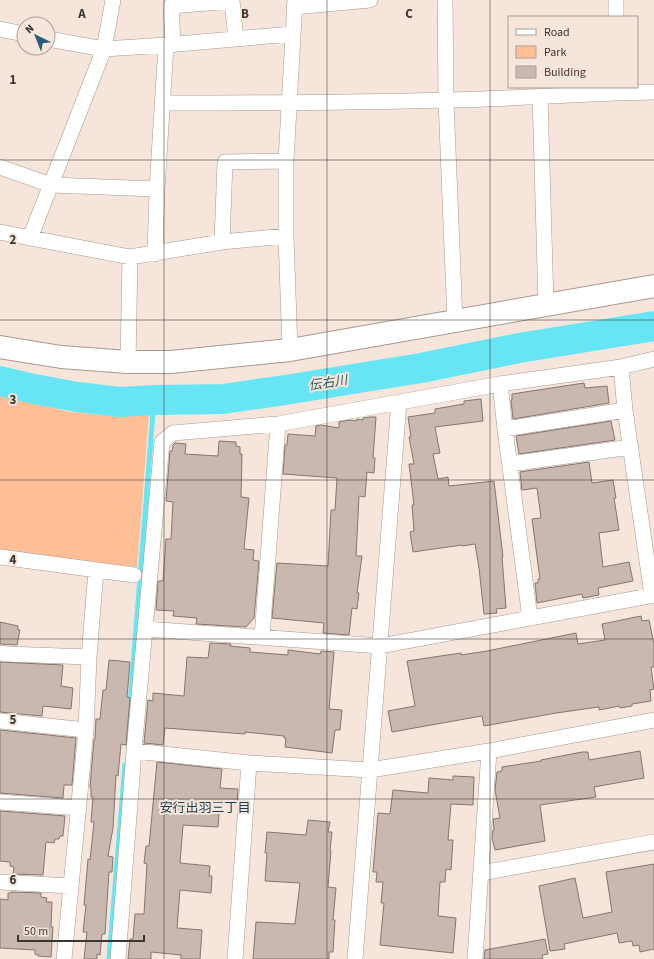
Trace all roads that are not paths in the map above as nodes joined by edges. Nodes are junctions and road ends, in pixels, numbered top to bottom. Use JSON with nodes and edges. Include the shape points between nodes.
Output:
{"nodes":[{"id":1,"x":114,"y":0,"type":"edge"},
{"id":2,"x":370,"y":0,"type":"edge"},
{"id":3,"x":445,"y":0,"type":"edge"},
{"id":4,"x":616,"y":0,"type":"edge"},
{"id":5,"x":294,"y":4,"type":"edge"},
{"id":6,"x":616,"y":16,"type":"edge"},
{"id":7,"x":0,"y":29,"type":"edge"},
{"id":8,"x":16,"y":32,"type":"edge"},
{"id":9,"x":292,"y":34,"type":"junction"},
{"id":10,"x":236,"y":39,"type":"junction"},
{"id":11,"x":56,"y":40,"type":"edge"},
{"id":12,"x":170,"y":45,"type":"junction"},
{"id":13,"x":104,"y":49,"type":"junction"},
{"id":14,"x":612,"y":90,"type":"edge"},
{"id":15,"x":654,"y":92,"type":"edge"},
{"id":16,"x":540,"y":96,"type":"junction"},
{"id":17,"x":446,"y":100,"type":"junction"},
{"id":18,"x":163,"y":103,"type":"junction"},
{"id":19,"x":290,"y":103,"type":"junction"},
{"id":20,"x":286,"y":161,"type":"junction"},
{"id":21,"x":0,"y":167,"type":"edge"},
{"id":22,"x":51,"y":185,"type":"junction"},
{"id":23,"x":157,"y":189,"type":"junction"},
{"id":24,"x":0,"y":232,"type":"edge"},
{"id":25,"x":286,"y":236,"type":"junction"},
{"id":26,"x":30,"y":238,"type":"junction"},
{"id":27,"x":222,"y":242,"type":"junction"},
{"id":28,"x":155,"y":254,"type":"junction"},
{"id":29,"x":130,"y":257,"type":"junction"},
{"id":30,"x":654,"y":286,"type":"edge"},
{"id":31,"x":546,"y":304,"type":"junction"},
{"id":32,"x":454,"y":321,"type":"junction"},
{"id":33,"x":0,"y":347,"type":"edge"},
{"id":34,"x":290,"y":350,"type":"junction"},
{"id":35,"x":654,"y":359,"type":"edge"},
{"id":36,"x":128,"y":362,"type":"junction"},
{"id":37,"x":621,"y":366,"type":"junction"},
{"id":38,"x":500,"y":384,"type":"junction"},
{"id":39,"x":399,"y":402,"type":"junction"},
{"id":40,"x":626,"y":410,"type":"junction"},
{"id":41,"x":278,"y":424,"type":"junction"},
{"id":42,"x":505,"y":429,"type":"junction"},
{"id":43,"x":631,"y":447,"type":"junction"},
{"id":44,"x":510,"y":464,"type":"junction"},
{"id":45,"x":0,"y":557,"type":"edge"},
{"id":46,"x":96,"y":570,"type":"junction"},
{"id":47,"x":134,"y":575,"type":"dead end"},
{"id":48,"x":653,"y":595,"type":"edge"},
{"id":49,"x":530,"y":618,"type":"junction"},
{"id":50,"x":146,"y":629,"type":"junction"},
{"id":51,"x":262,"y":637,"type":"junction"},
{"id":52,"x":380,"y":646,"type":"junction"},
{"id":53,"x":0,"y":653,"type":"edge"},
{"id":54,"x":89,"y":657,"type":"junction"},
{"id":55,"x":654,"y":720,"type":"edge"},
{"id":56,"x":0,"y":721,"type":"edge"},
{"id":57,"x":86,"y":730,"type":"junction"},
{"id":58,"x":134,"y":751,"type":"junction"},
{"id":59,"x":490,"y":751,"type":"junction"},
{"id":60,"x":250,"y":763,"type":"junction"},
{"id":61,"x":370,"y":770,"type":"junction"},
{"id":62,"x":0,"y":802,"type":"edge"},
{"id":63,"x":78,"y":808,"type":"junction"},
{"id":64,"x":654,"y":842,"type":"edge"},
{"id":65,"x":482,"y":873,"type":"junction"},
{"id":66,"x":0,"y":882,"type":"edge"},
{"id":67,"x":70,"y":886,"type":"junction"},
{"id":68,"x":64,"y":959,"type":"edge"},
{"id":69,"x":118,"y":959,"type":"edge"},
{"id":70,"x":235,"y":959,"type":"edge"},
{"id":71,"x":355,"y":959,"type":"edge"},
{"id":72,"x":475,"y":959,"type":"edge"}],
"edges":[{"from":1,"to":13,"type":"street"},
{"from":2,"to":5,"type":"street"},
{"from":3,"to":17,"type":"street"},
{"from":4,"to":6,"type":"street"},
{"from":5,"to":9,"type":"street"},
{"from":7,"to":8,"type":"street"},
{"from":9,"to":10,"type":"street"},
{"from":9,"to":19,"type":"street"},
{"from":10,"to":12,"type":"street"},
{"from":10,"to":12,"type":"street","via":[[232,1],[171,6]]},
{"from":11,"to":13,"type":"street"},
{"from":12,"to":13,"type":"street"},
{"from":12,"to":18,"type":"street"},
{"from":13,"to":22,"type":"street"},
{"from":14,"to":15,"type":"street"},
{"from":14,"to":16,"type":"street"},
{"from":16,"to":17,"type":"street"},
{"from":16,"to":31,"type":"street"},
{"from":17,"to":19,"type":"street"},
{"from":17,"to":32,"type":"street"},
{"from":18,"to":19,"type":"street"},
{"from":18,"to":23,"type":"street"},
{"from":19,"to":20,"type":"street"},
{"from":20,"to":25,"type":"street"},
{"from":20,"to":27,"type":"street","via":[[225,162]]},
{"from":21,"to":22,"type":"street"},
{"from":22,"to":23,"type":"street"},
{"from":22,"to":26,"type":"street"},
{"from":23,"to":28,"type":"street"},
{"from":24,"to":26,"type":"street"},
{"from":25,"to":27,"type":"street"},
{"from":25,"to":34,"type":"street"},
{"from":26,"to":29,"type":"street"},
{"from":27,"to":28,"type":"street"},
{"from":28,"to":29,"type":"street"},
{"from":29,"to":36,"type":"street"},
{"from":30,"to":31,"type":"street"},
{"from":31,"to":32,"type":"street"},
{"from":32,"to":34,"type":"street"},
{"from":33,"to":36,"type":"street","via":[[61,357]]},
{"from":34,"to":36,"type":"street","via":[[171,362]]},
{"from":35,"to":37,"type":"street"},
{"from":37,"to":38,"type":"street"},
{"from":37,"to":40,"type":"street"},
{"from":38,"to":39,"type":"street"},
{"from":38,"to":42,"type":"street"},
{"from":39,"to":41,"type":"street"},
{"from":39,"to":52,"type":"street"},
{"from":40,"to":42,"type":"street"},
{"from":40,"to":43,"type":"street"},
{"from":41,"to":50,"type":"street","via":[[173,433],[162,442]]},
{"from":41,"to":51,"type":"street"},
{"from":42,"to":44,"type":"street"},
{"from":43,"to":44,"type":"street"},
{"from":43,"to":48,"type":"street"},
{"from":44,"to":49,"type":"street"},
{"from":45,"to":46,"type":"street"},
{"from":46,"to":47,"type":"street"},
{"from":46,"to":54,"type":"street"},
{"from":48,"to":49,"type":"street"},
{"from":49,"to":52,"type":"street"},
{"from":50,"to":51,"type":"street"},
{"from":50,"to":58,"type":"street"},
{"from":51,"to":52,"type":"street"},
{"from":52,"to":61,"type":"street"},
{"from":53,"to":54,"type":"street"},
{"from":54,"to":57,"type":"street"},
{"from":55,"to":59,"type":"street"},
{"from":56,"to":57,"type":"street"},
{"from":57,"to":63,"type":"street"},
{"from":58,"to":60,"type":"street"},
{"from":58,"to":69,"type":"street"},
{"from":59,"to":61,"type":"street"},
{"from":59,"to":65,"type":"street"},
{"from":60,"to":61,"type":"street"},
{"from":60,"to":70,"type":"street"},
{"from":61,"to":71,"type":"street"},
{"from":62,"to":63,"type":"street"},
{"from":63,"to":67,"type":"street"},
{"from":64,"to":65,"type":"street"},
{"from":65,"to":72,"type":"street"},
{"from":66,"to":67,"type":"street"},
{"from":67,"to":68,"type":"street"}]}
